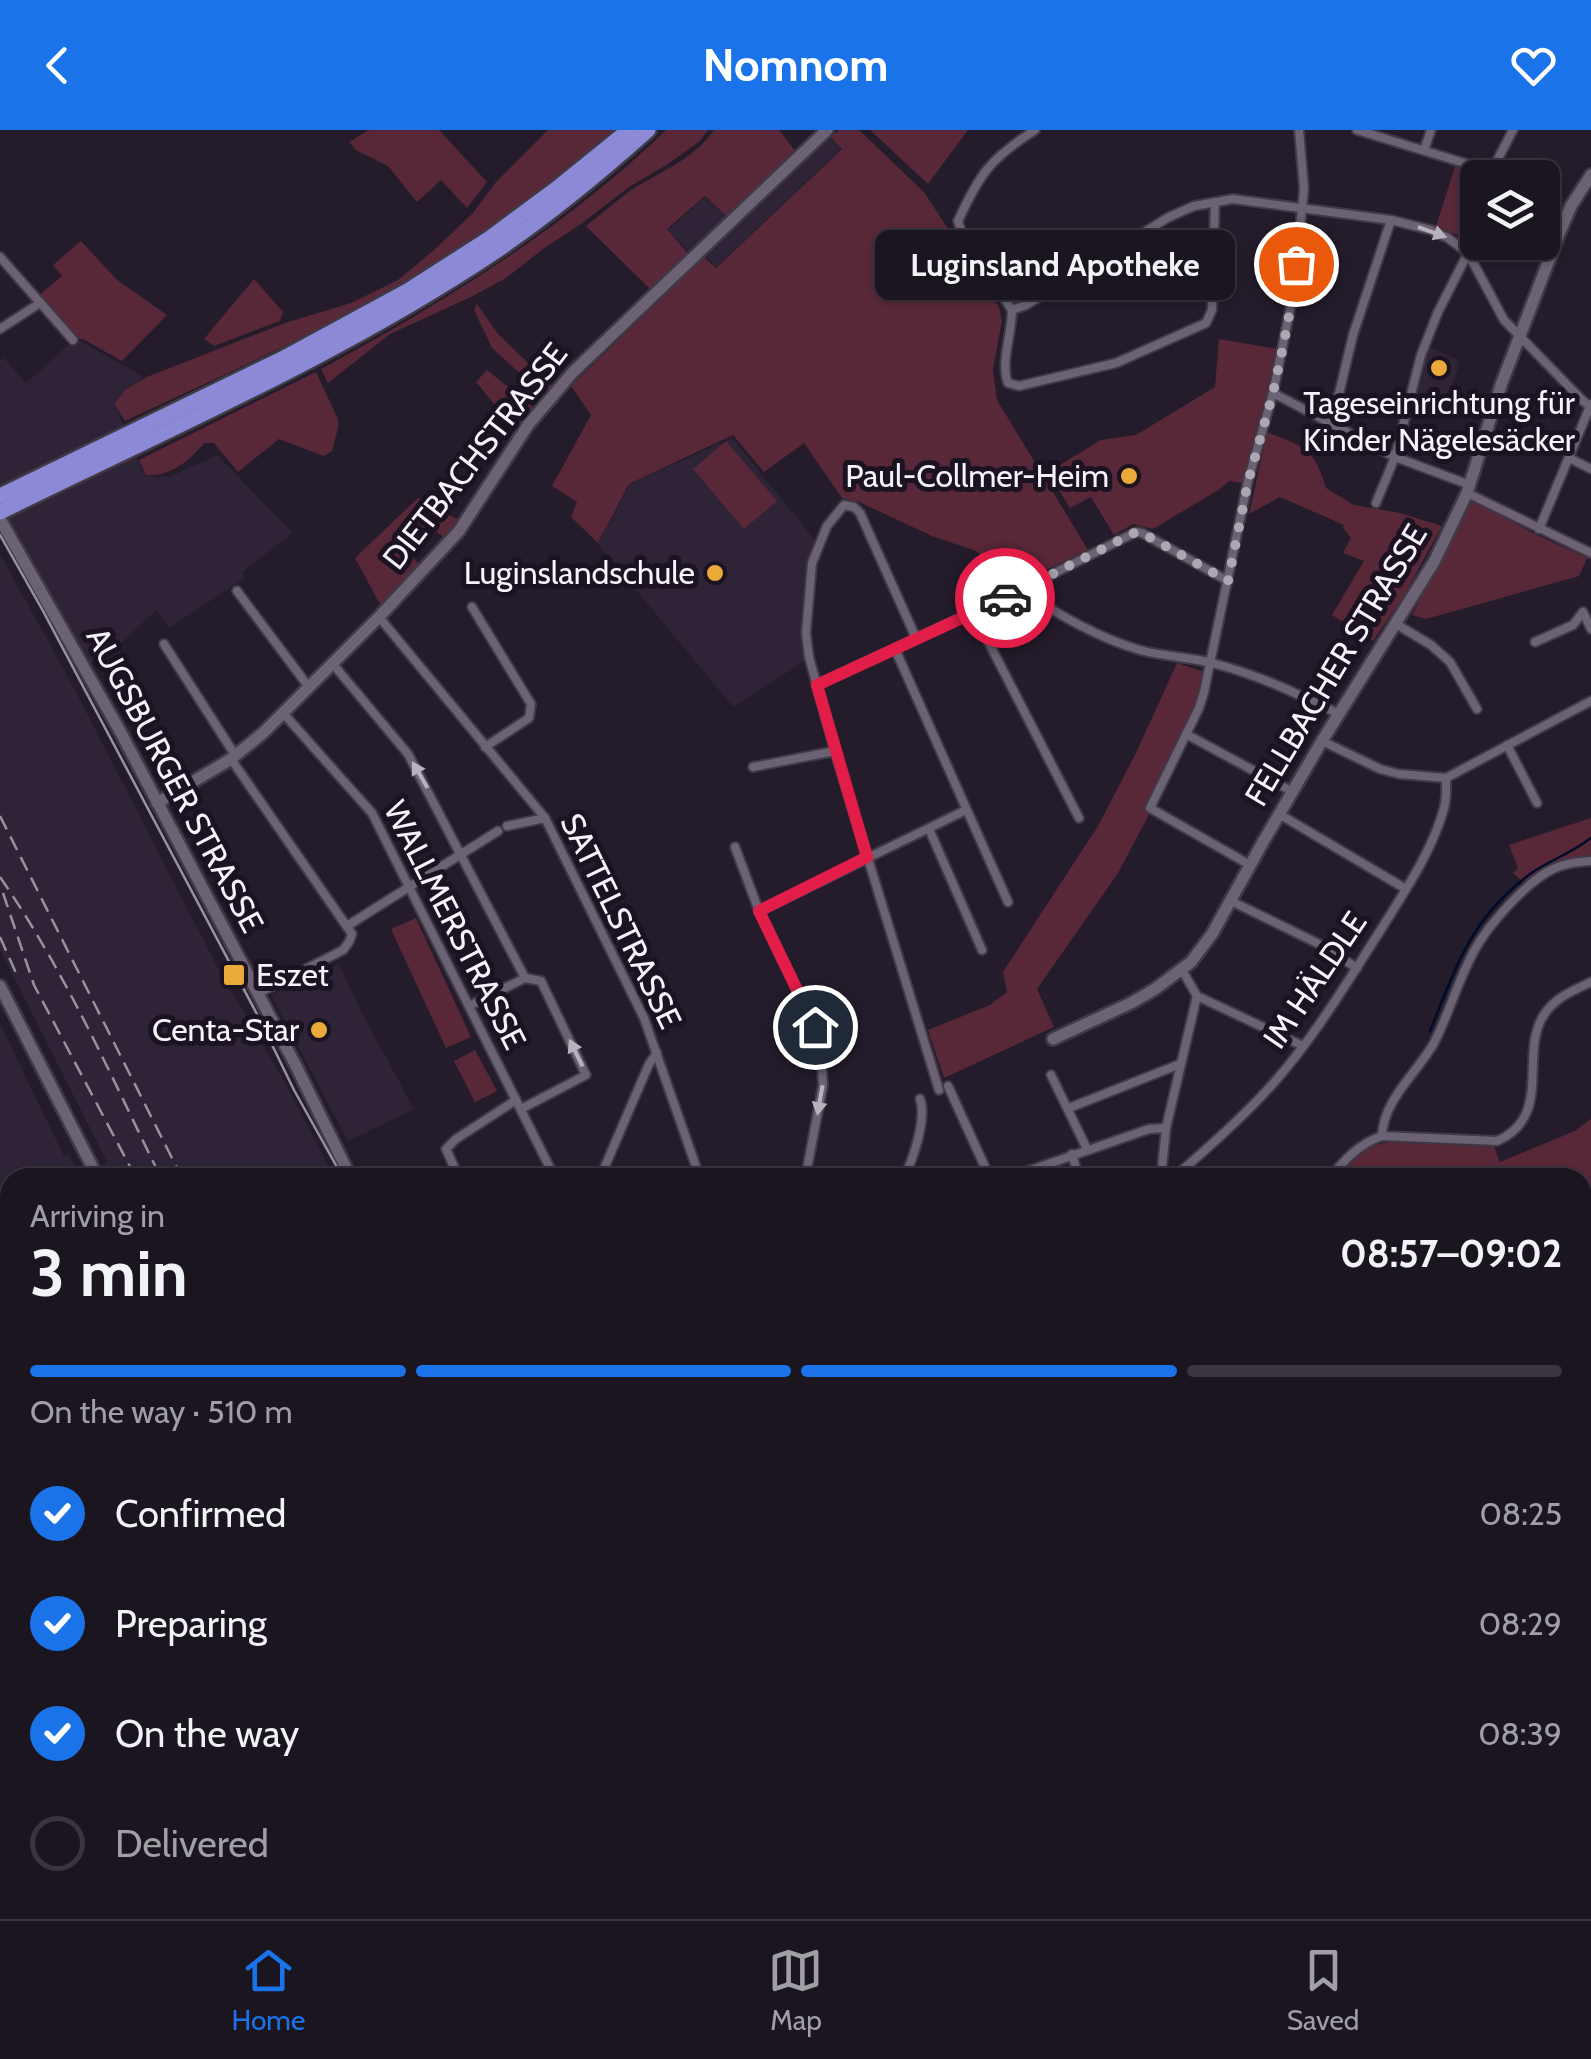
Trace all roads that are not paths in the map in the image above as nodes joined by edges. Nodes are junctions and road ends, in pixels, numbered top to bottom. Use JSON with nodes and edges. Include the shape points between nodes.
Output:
{"nodes":[{"id":1,"x":628,"y":130,"type":"edge"},
{"id":2,"x":648,"y":130,"type":"edge"},
{"id":3,"x":827,"y":130,"type":"edge"},
{"id":4,"x":1035,"y":130,"type":"edge"},
{"id":5,"x":1299,"y":130,"type":"edge"},
{"id":6,"x":1363,"y":130,"type":"edge"},
{"id":7,"x":1431,"y":130,"type":"edge"},
{"id":8,"x":1513,"y":130,"type":"edge"},
{"id":9,"x":1424,"y":150,"type":"junction"},
{"id":10,"x":1497,"y":160,"type":"edge"},
{"id":11,"x":1460,"y":163,"type":"edge"},
{"id":12,"x":1591,"y":175,"type":"edge"},
{"id":13,"x":1215,"y":202,"type":"junction"},
{"id":14,"x":1302,"y":209,"type":"junction"},
{"id":15,"x":1391,"y":220,"type":"junction"},
{"id":16,"x":1460,"y":247,"type":"edge"},
{"id":17,"x":0,"y":257,"type":"edge"},
{"id":18,"x":1462,"y":260,"type":"edge"},
{"id":19,"x":1471,"y":260,"type":"edge"},
{"id":20,"x":40,"y":303,"type":"junction"},
{"id":21,"x":1012,"y":310,"type":"junction"},
{"id":22,"x":0,"y":329,"type":"edge"},
{"id":23,"x":1520,"y":336,"type":"junction"},
{"id":24,"x":73,"y":340,"type":"dead end"},
{"id":25,"x":1273,"y":393,"type":"junction"},
{"id":26,"x":1591,"y":405,"type":"edge"},
{"id":27,"x":1332,"y":424,"type":"junction"},
{"id":28,"x":149,"y":432,"type":"junction"},
{"id":29,"x":1395,"y":457,"type":"junction"},
{"id":30,"x":1570,"y":458,"type":"junction"},
{"id":31,"x":1591,"y":469,"type":"edge"},
{"id":32,"x":1468,"y":489,"type":"junction"},
{"id":33,"x":0,"y":496,"type":"edge"},
{"id":34,"x":1376,"y":502,"type":"dead end"},
{"id":35,"x":0,"y":515,"type":"edge"},
{"id":36,"x":1540,"y":529,"type":"junction"},
{"id":37,"x":1591,"y":554,"type":"edge"},
{"id":38,"x":1228,"y":581,"type":"junction"},
{"id":39,"x":1023,"y":590,"type":"junction"},
{"id":40,"x":237,"y":591,"type":"dead end"},
{"id":41,"x":472,"y":607,"type":"dead end"},
{"id":42,"x":1587,"y":610,"type":"edge"},
{"id":43,"x":973,"y":612,"type":"junction"},
{"id":44,"x":379,"y":617,"type":"junction"},
{"id":45,"x":1396,"y":624,"type":"junction"},
{"id":46,"x":1591,"y":628,"type":"edge"},
{"id":47,"x":916,"y":638,"type":"junction"},
{"id":48,"x":1536,"y":642,"type":"dead end"},
{"id":49,"x":164,"y":644,"type":"dead end"},
{"id":50,"x":896,"y":649,"type":"junction"},
{"id":51,"x":1210,"y":662,"type":"junction"},
{"id":52,"x":332,"y":663,"type":"junction"},
{"id":53,"x":817,"y":685,"type":"junction"},
{"id":54,"x":308,"y":686,"type":"junction"},
{"id":55,"x":1588,"y":702,"type":"edge"},
{"id":56,"x":1477,"y":709,"type":"dead end"},
{"id":57,"x":283,"y":713,"type":"junction"},
{"id":58,"x":1339,"y":714,"type":"junction"},
{"id":59,"x":1591,"y":714,"type":"edge"},
{"id":60,"x":1186,"y":734,"type":"junction"},
{"id":61,"x":1322,"y":741,"type":"junction"},
{"id":62,"x":1507,"y":745,"type":"junction"},
{"id":63,"x":485,"y":748,"type":"junction"},
{"id":64,"x":835,"y":751,"type":"junction"},
{"id":65,"x":233,"y":757,"type":"junction"},
{"id":66,"x":753,"y":767,"type":"dead end"},
{"id":67,"x":1446,"y":778,"type":"junction"},
{"id":68,"x":1293,"y":792,"type":"junction"},
{"id":69,"x":157,"y":802,"type":"junction"},
{"id":70,"x":1537,"y":803,"type":"dead end"},
{"id":71,"x":966,"y":810,"type":"junction"},
{"id":72,"x":1280,"y":814,"type":"junction"},
{"id":73,"x":545,"y":818,"type":"junction"},
{"id":74,"x":1079,"y":818,"type":"dead end"},
{"id":75,"x":929,"y":829,"type":"junction"},
{"id":76,"x":735,"y":848,"type":"dead end"},
{"id":77,"x":461,"y":854,"type":"junction"},
{"id":78,"x":867,"y":857,"type":"junction"},
{"id":79,"x":1591,"y":861,"type":"edge"},
{"id":80,"x":1250,"y":864,"type":"junction"},
{"id":81,"x":409,"y":886,"type":"junction"},
{"id":82,"x":1406,"y":889,"type":"junction"},
{"id":83,"x":1008,"y":902,"type":"dead end"},
{"id":84,"x":1231,"y":902,"type":"junction"},
{"id":85,"x":759,"y":911,"type":"junction"},
{"id":86,"x":350,"y":930,"type":"junction"},
{"id":87,"x":982,"y":950,"type":"dead end"},
{"id":88,"x":1357,"y":968,"type":"junction"},
{"id":89,"x":1182,"y":970,"type":"junction"},
{"id":90,"x":525,"y":978,"type":"junction"},
{"id":91,"x":1591,"y":982,"type":"edge"},
{"id":92,"x":0,"y":986,"type":"edge"},
{"id":93,"x":257,"y":994,"type":"junction"},
{"id":94,"x":1198,"y":996,"type":"junction"},
{"id":95,"x":469,"y":1006,"type":"junction"},
{"id":96,"x":1053,"y":1038,"type":"dead end"},
{"id":97,"x":1302,"y":1046,"type":"junction"},
{"id":98,"x":657,"y":1053,"type":"junction"},
{"id":99,"x":1180,"y":1064,"type":"junction"},
{"id":100,"x":1052,"y":1074,"type":"dead end"},
{"id":101,"x":920,"y":1099,"type":"dead end"},
{"id":102,"x":519,"y":1105,"type":"junction"},
{"id":103,"x":1070,"y":1108,"type":"junction"},
{"id":104,"x":1166,"y":1128,"type":"junction"},
{"id":105,"x":1382,"y":1136,"type":"junction"},
{"id":106,"x":1087,"y":1149,"type":"junction"},
{"id":107,"x":1072,"y":1154,"type":"junction"},
{"id":108,"x":93,"y":1168,"type":"edge"},
{"id":109,"x":346,"y":1168,"type":"edge"},
{"id":110,"x":454,"y":1168,"type":"edge"},
{"id":111,"x":550,"y":1168,"type":"edge"},
{"id":112,"x":604,"y":1168,"type":"edge"},
{"id":113,"x":697,"y":1168,"type":"edge"},
{"id":114,"x":807,"y":1168,"type":"edge"},
{"id":115,"x":908,"y":1168,"type":"edge"},
{"id":116,"x":985,"y":1168,"type":"edge"},
{"id":117,"x":1035,"y":1168,"type":"edge"},
{"id":118,"x":1076,"y":1168,"type":"edge"},
{"id":119,"x":1162,"y":1168,"type":"edge"},
{"id":120,"x":1185,"y":1168,"type":"edge"},
{"id":121,"x":1338,"y":1168,"type":"edge"}],
"edges":[{"from":1,"to":28,"type":"highway","via":[[490,238],[408,290]]},
{"from":2,"to":28,"type":"highway","via":[[500,248],[431,292],[291,370]]},
{"from":3,"to":44,"type":"main road","name":"DIETBACHSTRASSE","via":[[574,372],[528,425],[459,531]]},
{"from":4,"to":21,"type":"street","via":[[980,176],[958,221]]},
{"from":5,"to":14,"type":"street"},
{"from":6,"to":9,"type":"street"},
{"from":7,"to":9,"type":"street"},
{"from":8,"to":10,"type":"street"},
{"from":9,"to":11,"type":"street"},
{"from":12,"to":23,"type":"main road","name":"FELLBACHER STRASSE","via":[[1565,220]]},
{"from":13,"to":14,"type":"street"},
{"from":13,"to":21,"type":"street","via":[[1169,217]]},
{"from":13,"to":21,"type":"street","via":[[1212,310],[1206,322],[1116,363],[1018,386],[1004,374]]},
{"from":14,"to":15,"type":"street"},
{"from":14,"to":25,"type":"street"},
{"from":15,"to":16,"type":"street","one_way":true,"via":[[1432,230]]},
{"from":15,"to":27,"type":"street"},
{"from":17,"to":20,"type":"street"},
{"from":18,"to":29,"type":"street","via":[[1421,355]]},
{"from":19,"to":23,"type":"street"},
{"from":20,"to":22,"type":"street"},
{"from":20,"to":24,"type":"street"},
{"from":23,"to":26,"type":"street"},
{"from":23,"to":32,"type":"main road","name":"FELLBACHER STRASSE"},
{"from":25,"to":27,"type":"street"},
{"from":25,"to":38,"type":"street"},
{"from":26,"to":30,"type":"street"},
{"from":27,"to":29,"type":"street"},
{"from":28,"to":33,"type":"highway"},
{"from":28,"to":35,"type":"highway"},
{"from":29,"to":32,"type":"street"},
{"from":29,"to":34,"type":"street"},
{"from":30,"to":31,"type":"street"},
{"from":30,"to":36,"type":"street"},
{"from":32,"to":36,"type":"street"},
{"from":32,"to":45,"type":"main road","name":"FELLBACHER STRASSE"},
{"from":35,"to":69,"type":"main road","name":"AUGSBURGER STRASSE"},
{"from":36,"to":37,"type":"street"},
{"from":38,"to":39,"type":"street","via":[[1142,533]]},
{"from":38,"to":51,"type":"street"},
{"from":39,"to":43,"type":"street"},
{"from":39,"to":51,"type":"street","via":[[1114,641]]},
{"from":40,"to":54,"type":"street"},
{"from":41,"to":63,"type":"street","via":[[531,704],[528,718]]},
{"from":42,"to":46,"type":"street"},
{"from":42,"to":48,"type":"street","via":[[1573,626]]},
{"from":43,"to":47,"type":"street"},
{"from":43,"to":74,"type":"street"},
{"from":44,"to":52,"type":"main road","name":"DIETBACHSTRASSE"},
{"from":44,"to":63,"type":"street","name":"SATTELSTRASSE"},
{"from":45,"to":56,"type":"street","via":[[1450,662]]},
{"from":45,"to":58,"type":"main road","name":"FELLBACHER STRASSE"},
{"from":47,"to":50,"type":"street"},
{"from":47,"to":53,"type":"street","via":[[860,513],[844,505],[812,562],[806,633]]},
{"from":49,"to":65,"type":"street"},
{"from":50,"to":53,"type":"street"},
{"from":50,"to":71,"type":"street"},
{"from":51,"to":58,"type":"street","via":[[1265,678]]},
{"from":51,"to":60,"type":"street"},
{"from":52,"to":54,"type":"main road","name":"DIETBACHSTRASSE"},
{"from":77,"to":52,"type":"street","one_way":true,"via":[[408,754]]},
{"from":53,"to":64,"type":"street"},
{"from":54,"to":57,"type":"main road","name":"DIETBACHSTRASSE"},
{"from":55,"to":59,"type":"street"},
{"from":55,"to":62,"type":"street"},
{"from":57,"to":65,"type":"main road","name":"DIETBACHSTRASSE"},
{"from":57,"to":81,"type":"street","name":"WALLMERSTRASSE","via":[[372,813]]},
{"from":58,"to":61,"type":"main road","name":"FELLBACHER STRASSE"},
{"from":60,"to":68,"type":"street"},
{"from":60,"to":80,"type":"street","via":[[1150,808]]},
{"from":61,"to":67,"type":"street","via":[[1380,769]]},
{"from":61,"to":68,"type":"main road","name":"FELLBACHER STRASSE"},
{"from":62,"to":67,"type":"street"},
{"from":62,"to":70,"type":"street"},
{"from":63,"to":73,"type":"street","name":"SATTELSTRASSE"},
{"from":64,"to":66,"type":"street"},
{"from":64,"to":78,"type":"street"},
{"from":65,"to":69,"type":"main road","name":"DIETBACHSTRASSE"},
{"from":65,"to":86,"type":"street"},
{"from":67,"to":82,"type":"street","name":"IM HÄLDLE","via":[[1439,826]]},
{"from":68,"to":72,"type":"main road","name":"FELLBACHER STRASSE"},
{"from":69,"to":93,"type":"main road","name":"AUGSBURGER STRASSE"},
{"from":71,"to":75,"type":"street"},
{"from":71,"to":83,"type":"street"},
{"from":72,"to":80,"type":"main road","name":"FELLBACHER STRASSE"},
{"from":72,"to":82,"type":"street"},
{"from":73,"to":77,"type":"street","via":[[503,828]]},
{"from":73,"to":98,"type":"street","name":"SATTELSTRASSE"},
{"from":75,"to":78,"type":"street"},
{"from":75,"to":87,"type":"street"},
{"from":76,"to":85,"type":"street"},
{"from":77,"to":81,"type":"street"},
{"from":77,"to":90,"type":"street"},
{"from":78,"to":85,"type":"street"},
{"from":78,"to":116,"type":"street","via":[[943,1088]]},
{"from":79,"to":105,"type":"street","via":[[1542,875],[1490,928],[1433,1044],[1386,1114]]},
{"from":80,"to":84,"type":"main road","name":"FELLBACHER STRASSE"},
{"from":81,"to":86,"type":"street"},
{"from":81,"to":95,"type":"street","name":"WALLMERSTRASSE"},
{"from":82,"to":88,"type":"street","name":"IM HÄLDLE"},
{"from":84,"to":88,"type":"street"},
{"from":84,"to":89,"type":"main road","name":"FELLBACHER STRASSE"},
{"from":85,"to":114,"type":"street","one_way":true,"via":[[821,1053],[823,1086]]},
{"from":86,"to":93,"type":"street","via":[[344,950]]},
{"from":88,"to":97,"type":"street","name":"IM HÄLDLE"},
{"from":89,"to":94,"type":"street"},
{"from":89,"to":96,"type":"main road","name":"FELLBACHER STRASSE","via":[[1131,1003]]},
{"from":90,"to":95,"type":"street"},
{"from":102,"to":90,"type":"street","one_way":true,"via":[[586,1074],[541,981]]},
{"from":91,"to":105,"type":"street","via":[[1547,1010],[1536,1032],[1526,1118],[1510,1135]]},
{"from":92,"to":108,"type":"main road"},
{"from":93,"to":109,"type":"main road","name":"AUGSBURGER STRASSE"},
{"from":94,"to":97,"type":"street"},
{"from":94,"to":99,"type":"street"},
{"from":95,"to":102,"type":"street","name":"WALLMERSTRASSE"},
{"from":97,"to":120,"type":"street","name":"IM HÄLDLE","via":[[1268,1089]]},
{"from":98,"to":112,"type":"street"},
{"from":98,"to":113,"type":"street","name":"SATTELSTRASSE"},
{"from":99,"to":103,"type":"street"},
{"from":99,"to":104,"type":"street"},
{"from":100,"to":103,"type":"street"},
{"from":101,"to":115,"type":"street","via":[[922,1119]]},
{"from":102,"to":110,"type":"street","via":[[456,1139],[446,1150]]},
{"from":102,"to":111,"type":"street","name":"WALLMERSTRASSE"},
{"from":103,"to":106,"type":"street"},
{"from":104,"to":106,"type":"street"},
{"from":104,"to":119,"type":"street"},
{"from":105,"to":121,"type":"street","via":[[1366,1141]]},
{"from":106,"to":107,"type":"street"},
{"from":107,"to":117,"type":"street"},
{"from":107,"to":118,"type":"street"}]}
